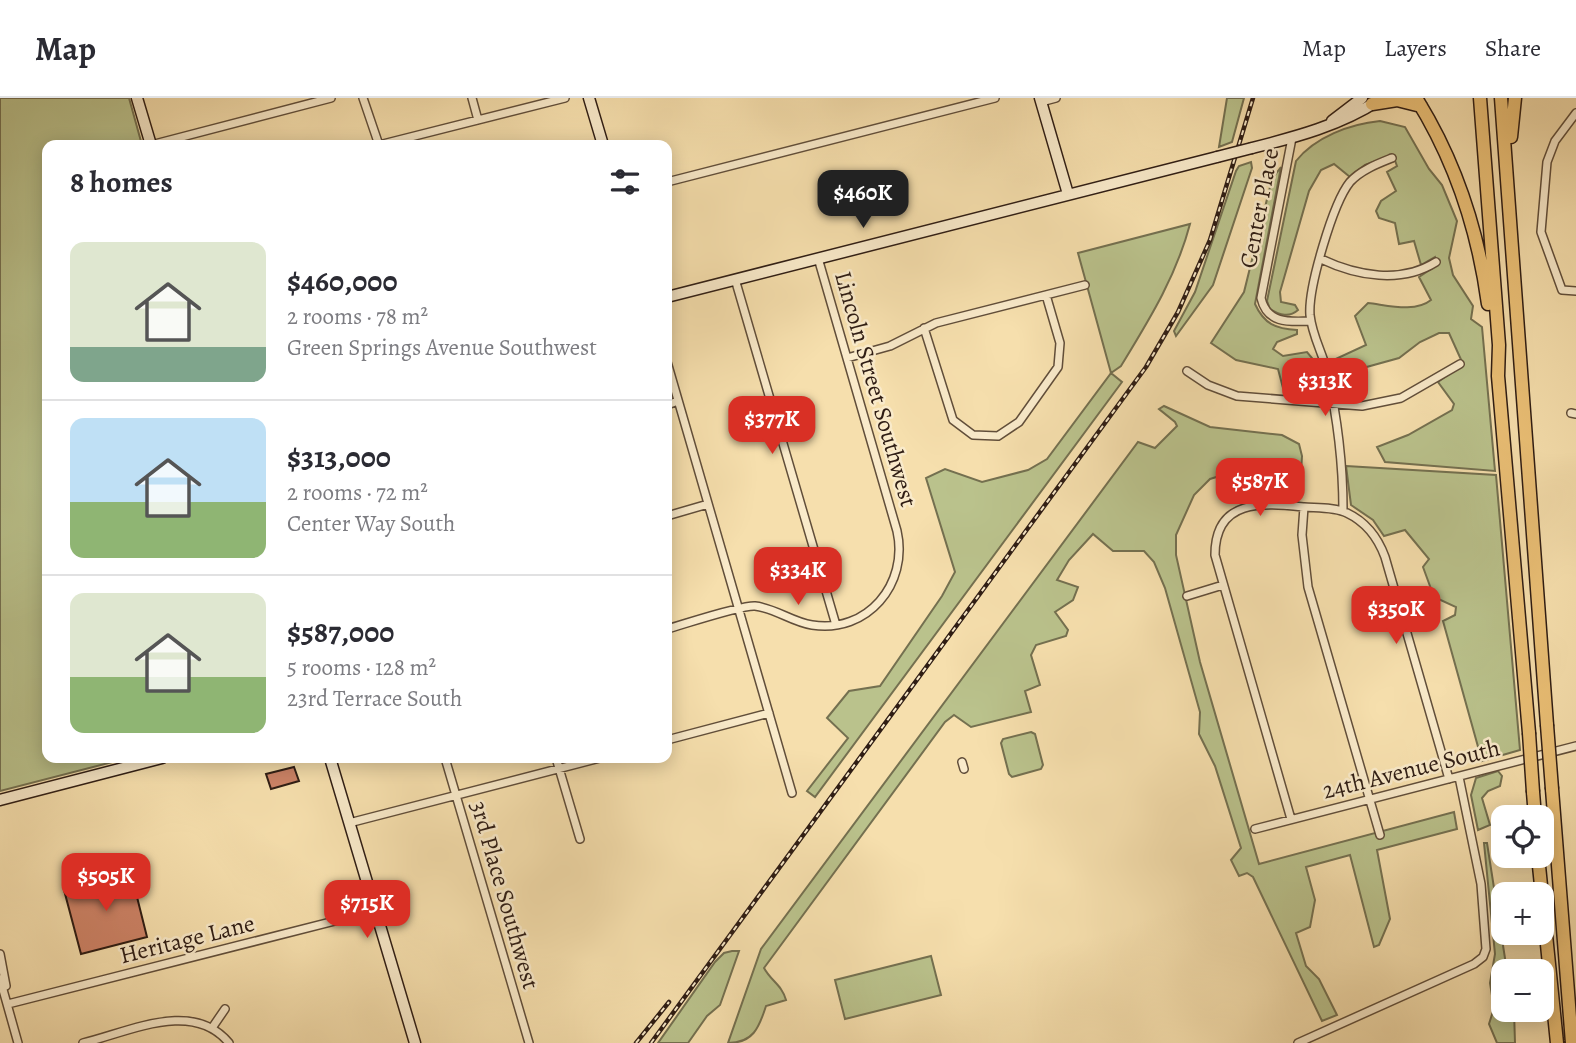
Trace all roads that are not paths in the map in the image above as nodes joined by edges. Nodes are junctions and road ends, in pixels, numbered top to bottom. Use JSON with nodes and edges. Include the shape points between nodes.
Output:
{"nodes":[{"id":1,"x":137,"y":98,"type":"edge"},
{"id":2,"x":331,"y":98,"type":"edge"},
{"id":3,"x":363,"y":98,"type":"edge"},
{"id":4,"x":472,"y":98,"type":"edge"},
{"id":5,"x":565,"y":98,"type":"edge"},
{"id":6,"x":589,"y":98,"type":"edge"},
{"id":7,"x":953,"y":98,"type":"edge"},
{"id":8,"x":995,"y":98,"type":"edge"},
{"id":9,"x":1056,"y":98,"type":"edge"},
{"id":10,"x":1480,"y":98,"type":"edge"},
{"id":11,"x":1501,"y":98,"type":"edge"},
{"id":12,"x":1515,"y":98,"type":"edge"},
{"id":13,"x":1040,"y":100,"type":"edge"},
{"id":14,"x":1372,"y":100,"type":"edge"},
{"id":15,"x":1419,"y":102,"type":"edge"},
{"id":16,"x":956,"y":108,"type":"junction"},
{"id":17,"x":1576,"y":113,"type":"edge"},
{"id":18,"x":478,"y":120,"type":"junction"},
{"id":19,"x":1292,"y":138,"type":"junction"},
{"id":20,"x":150,"y":140,"type":"edge"},
{"id":21,"x":170,"y":140,"type":"edge"},
{"id":22,"x":377,"y":140,"type":"edge"},
{"id":23,"x":399,"y":140,"type":"edge"},
{"id":24,"x":602,"y":140,"type":"edge"},
{"id":25,"x":1392,"y":158,"type":"dead end"},
{"id":26,"x":672,"y":181,"type":"edge"},
{"id":27,"x":1508,"y":186,"type":"junction"},
{"id":28,"x":1068,"y":194,"type":"junction"},
{"id":29,"x":818,"y":258,"type":"junction"},
{"id":30,"x":1321,"y":259,"type":"junction"},
{"id":31,"x":1436,"y":262,"type":"dead end"},
{"id":32,"x":736,"y":279,"type":"junction"},
{"id":33,"x":1085,"y":285,"type":"dead end"},
{"id":34,"x":1576,"y":292,"type":"edge"},
{"id":35,"x":672,"y":295,"type":"edge"},
{"id":36,"x":1046,"y":295,"type":"junction"},
{"id":37,"x":1311,"y":321,"type":"junction"},
{"id":38,"x":925,"y":328,"type":"junction"},
{"id":39,"x":847,"y":358,"type":"junction"},
{"id":40,"x":1460,"y":364,"type":"dead end"},
{"id":41,"x":1187,"y":371,"type":"dead end"},
{"id":42,"x":1498,"y":376,"type":"junction"},
{"id":43,"x":672,"y":380,"type":"edge"},
{"id":44,"x":678,"y":401,"type":"junction"},
{"id":45,"x":672,"y":403,"type":"edge"},
{"id":46,"x":1332,"y":404,"type":"junction"},
{"id":47,"x":708,"y":504,"type":"junction"},
{"id":48,"x":1304,"y":507,"type":"junction"},
{"id":49,"x":1343,"y":510,"type":"junction"},
{"id":50,"x":672,"y":515,"type":"edge"},
{"id":51,"x":1223,"y":585,"type":"junction"},
{"id":52,"x":1187,"y":596,"type":"dead end"},
{"id":53,"x":738,"y":609,"type":"junction"},
{"id":54,"x":836,"y":625,"type":"junction"},
{"id":55,"x":672,"y":628,"type":"edge"},
{"id":56,"x":769,"y":713,"type":"junction"},
{"id":57,"x":672,"y":739,"type":"edge"},
{"id":58,"x":1576,"y":746,"type":"edge"},
{"id":59,"x":143,"y":763,"type":"edge"},
{"id":60,"x":331,"y":763,"type":"edge"},
{"id":61,"x":446,"y":763,"type":"edge"},
{"id":62,"x":557,"y":763,"type":"edge"},
{"id":63,"x":579,"y":763,"type":"edge"},
{"id":64,"x":558,"y":768,"type":"junction"},
{"id":65,"x":1459,"y":777,"type":"junction"},
{"id":66,"x":1449,"y":779,"type":"junction"},
{"id":67,"x":792,"y":793,"type":"dead end"},
{"id":68,"x":456,"y":795,"type":"junction"},
{"id":69,"x":1369,"y":799,"type":"junction"},
{"id":70,"x":0,"y":800,"type":"edge"},
{"id":71,"x":1534,"y":805,"type":"edge"},
{"id":72,"x":1291,"y":819,"type":"junction"},
{"id":73,"x":349,"y":823,"type":"junction"},
{"id":74,"x":1255,"y":829,"type":"dead end"},
{"id":75,"x":1380,"y":835,"type":"dead end"},
{"id":76,"x":580,"y":839,"type":"dead end"},
{"id":77,"x":1539,"y":868,"type":"edge"},
{"id":78,"x":374,"y":911,"type":"junction"},
{"id":79,"x":0,"y":954,"type":"edge"},
{"id":80,"x":0,"y":979,"type":"edge"},
{"id":81,"x":8,"y":1004,"type":"junction"},
{"id":82,"x":225,"y":1009,"type":"dead end"},
{"id":83,"x":212,"y":1028,"type":"junction"},
{"id":84,"x":122,"y":1033,"type":"junction"},
{"id":85,"x":18,"y":1043,"type":"edge"},
{"id":86,"x":83,"y":1043,"type":"edge"},
{"id":87,"x":125,"y":1043,"type":"edge"},
{"id":88,"x":229,"y":1043,"type":"edge"},
{"id":89,"x":415,"y":1043,"type":"edge"},
{"id":90,"x":529,"y":1043,"type":"edge"},
{"id":91,"x":1298,"y":1043,"type":"edge"},
{"id":92,"x":1557,"y":1043,"type":"edge"},
{"id":93,"x":1572,"y":1043,"type":"edge"}],
"edges":[{"from":1,"to":20,"type":"main road"},
{"from":2,"to":21,"type":"street"},
{"from":3,"to":22,"type":"street"},
{"from":4,"to":18,"type":"street"},
{"from":5,"to":18,"type":"street"},
{"from":6,"to":24,"type":"main road"},
{"from":7,"to":16,"type":"street"},
{"from":8,"to":16,"type":"street"},
{"from":9,"to":13,"type":"street"},
{"from":10,"to":42,"type":"highway"},
{"from":11,"to":27,"type":"highway"},
{"from":12,"to":27,"type":"highway"},
{"from":13,"to":28,"type":"main road"},
{"from":14,"to":15,"type":"highway"},
{"from":14,"to":19,"type":"main road","via":[[1328,125]]},
{"from":15,"to":42,"type":"highway","via":[[1455,173],[1473,224]]},
{"from":16,"to":26,"type":"street"},
{"from":17,"to":34,"type":"street","via":[[1555,141],[1547,162],[1541,232],[1563,290]]},
{"from":18,"to":23,"type":"street"},
{"from":19,"to":28,"type":"main road","bridge":true},
{"from":19,"to":37,"type":"street","name":"Center Place","via":[[1262,304],[1270,315],[1283,321]]},
{"from":25,"to":30,"type":"street","via":[[1359,174],[1345,190],[1336,205]]},
{"from":27,"to":93,"type":"highway","bridge":true},
{"from":28,"to":29,"type":"main road"},
{"from":29,"to":32,"type":"main road"},
{"from":29,"to":39,"type":"street","name":"Lincoln Street Southwest"},
{"from":30,"to":31,"type":"street","via":[[1392,276],[1414,273]]},
{"from":30,"to":37,"type":"street","via":[[1310,296]]},
{"from":32,"to":35,"type":"main road"},
{"from":32,"to":54,"type":"street"},
{"from":33,"to":36,"type":"street"},
{"from":36,"to":38,"type":"street"},
{"from":36,"to":38,"type":"street","via":[[1060,343],[1058,367],[1019,422],[998,436],[973,435],[953,420]]},
{"from":37,"to":46,"type":"street"},
{"from":38,"to":39,"type":"street","via":[[890,346]]},
{"from":39,"to":54,"type":"street","name":"Lincoln Street Southwest","via":[[897,531],[899,562],[886,596],[859,618]]},
{"from":40,"to":46,"type":"street","via":[[1391,401]]},
{"from":41,"to":46,"type":"street","via":[[1237,396]]},
{"from":42,"to":71,"type":"highway","bridge":true},
{"from":43,"to":44,"type":"street"},
{"from":44,"to":45,"type":"street"},
{"from":44,"to":47,"type":"street"},
{"from":46,"to":49,"type":"street"},
{"from":47,"to":50,"type":"street"},
{"from":47,"to":53,"type":"street"},
{"from":48,"to":49,"type":"street"},
{"from":48,"to":51,"type":"street","via":[[1260,504],[1242,508],[1228,518],[1215,546]]},
{"from":48,"to":69,"type":"street","via":[[1308,587]]},
{"from":49,"to":66,"type":"street","via":[[1370,530],[1382,548]]},
{"from":51,"to":52,"type":"street"},
{"from":51,"to":72,"type":"street"},
{"from":53,"to":54,"type":"street","via":[[758,607],[809,625]]},
{"from":53,"to":55,"type":"street"},
{"from":53,"to":56,"type":"street"},
{"from":56,"to":57,"type":"street"},
{"from":56,"to":67,"type":"street"},
{"from":58,"to":65,"type":"street","name":"24th Avenue South"},
{"from":59,"to":70,"type":"main road"},
{"from":60,"to":73,"type":"main road"},
{"from":61,"to":68,"type":"street","name":"3rd Place Southwest"},
{"from":62,"to":64,"type":"street"},
{"from":63,"to":64,"type":"street"},
{"from":64,"to":68,"type":"street"},
{"from":64,"to":76,"type":"street"},
{"from":65,"to":66,"type":"street","name":"24th Avenue South"},
{"from":65,"to":91,"type":"street","via":[[1481,884],[1483,957]]},
{"from":66,"to":69,"type":"street","name":"24th Avenue South"},
{"from":68,"to":73,"type":"street"},
{"from":68,"to":90,"type":"street","name":"3rd Place Southwest"},
{"from":69,"to":72,"type":"street","name":"24th Avenue South"},
{"from":69,"to":75,"type":"street"},
{"from":72,"to":74,"type":"street","name":"24th Avenue South"},
{"from":73,"to":78,"type":"main road"},
{"from":77,"to":92,"type":"highway"},
{"from":78,"to":81,"type":"street","name":"Heritage Lane"},
{"from":78,"to":89,"type":"main road"},
{"from":79,"to":81,"type":"street"},
{"from":80,"to":81,"type":"street"},
{"from":81,"to":85,"type":"street"},
{"from":82,"to":83,"type":"street"},
{"from":83,"to":84,"type":"street","via":[[192,1020],[175,1020]]},
{"from":83,"to":88,"type":"street"},
{"from":84,"to":86,"type":"street"},
{"from":84,"to":87,"type":"street"}]}
